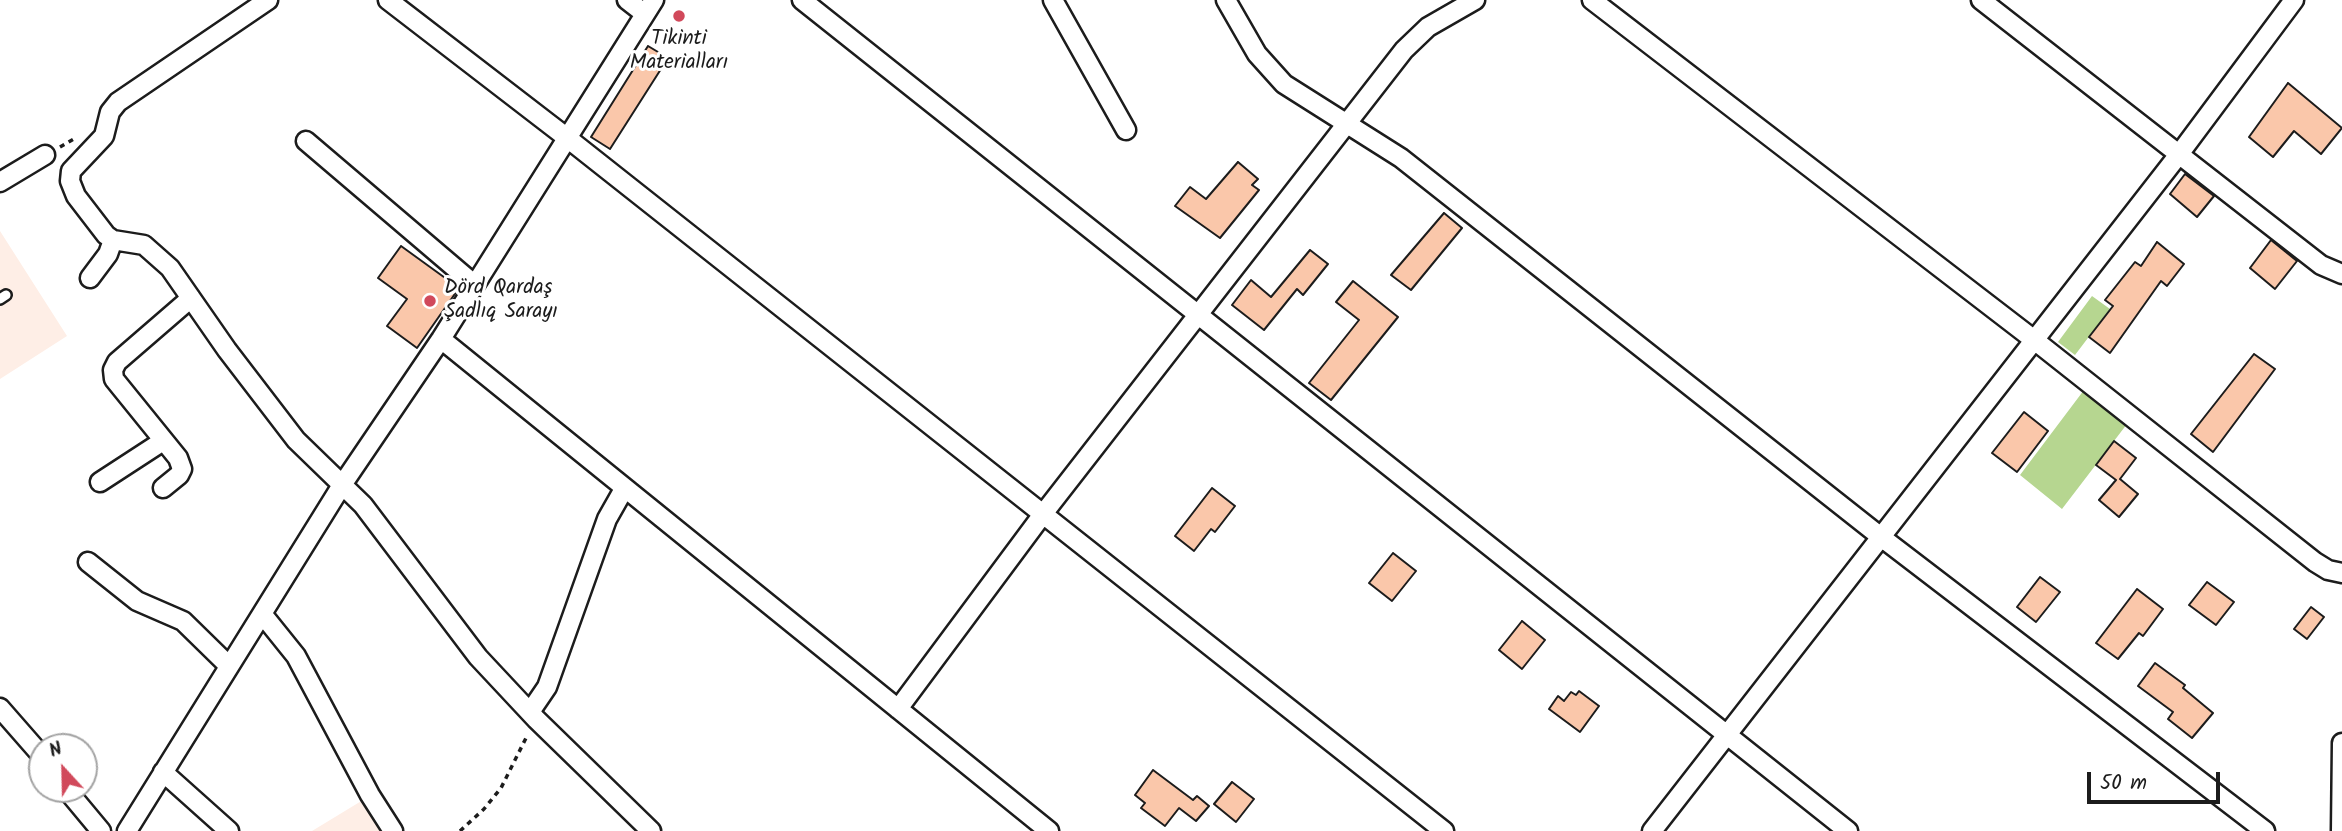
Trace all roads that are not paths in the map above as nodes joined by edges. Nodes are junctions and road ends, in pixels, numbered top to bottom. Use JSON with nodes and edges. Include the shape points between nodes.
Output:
{"nodes":[{"id":1,"x":268,"y":0,"type":"edge"},
{"id":2,"x":388,"y":0,"type":"edge"},
{"id":3,"x":627,"y":0,"type":"edge"},
{"id":4,"x":802,"y":0,"type":"edge"},
{"id":5,"x":1053,"y":0,"type":"edge"},
{"id":6,"x":1226,"y":0,"type":"edge"},
{"id":7,"x":1475,"y":0,"type":"edge"},
{"id":8,"x":1592,"y":0,"type":"edge"},
{"id":9,"x":1981,"y":0,"type":"edge"},
{"id":10,"x":2294,"y":0,"type":"edge"},
{"id":11,"x":649,"y":7,"type":"edge"},
{"id":12,"x":1345,"y":122,"type":"junction"},
{"id":13,"x":1126,"y":130,"type":"dead end"},
{"id":14,"x":566,"y":136,"type":"junction"},
{"id":15,"x":306,"y":141,"type":"dead end"},
{"id":16,"x":2180,"y":153,"type":"junction"},
{"id":17,"x":46,"y":155,"type":"dead end"},
{"id":18,"x":1,"y":178,"type":"edge"},
{"id":19,"x":113,"y":240,"type":"junction"},
{"id":20,"x":2342,"y":274,"type":"edge"},
{"id":21,"x":90,"y":278,"type":"dead end"},
{"id":22,"x":475,"y":285,"type":"junction"},
{"id":23,"x":191,"y":298,"type":"junction"},
{"id":24,"x":1199,"y":316,"type":"junction"},
{"id":25,"x":441,"y":339,"type":"junction"},
{"id":26,"x":2033,"y":339,"type":"junction"},
{"id":27,"x":163,"y":441,"type":"junction"},
{"id":28,"x":100,"y":482,"type":"dead end"},
{"id":29,"x":342,"y":485,"type":"junction"},
{"id":30,"x":163,"y":488,"type":"dead end"},
{"id":31,"x":624,"y":489,"type":"junction"},
{"id":32,"x":1043,"y":514,"type":"junction"},
{"id":33,"x":1881,"y":537,"type":"junction"},
{"id":34,"x":88,"y":562,"type":"dead end"},
{"id":35,"x":2342,"y":573,"type":"edge"},
{"id":36,"x":263,"y":615,"type":"junction"},
{"id":37,"x":229,"y":666,"type":"junction"},
{"id":38,"x":0,"y":708,"type":"edge"},
{"id":39,"x":898,"y":709,"type":"junction"},
{"id":40,"x":533,"y":715,"type":"junction"},
{"id":41,"x":1728,"y":735,"type":"junction"},
{"id":42,"x":28,"y":740,"type":"edge"},
{"id":43,"x":2342,"y":743,"type":"edge"},
{"id":44,"x":163,"y":772,"type":"junction"},
{"id":45,"x":78,"y":803,"type":"edge"},
{"id":46,"x":101,"y":831,"type":"edge"},
{"id":47,"x":127,"y":831,"type":"edge"},
{"id":48,"x":229,"y":831,"type":"edge"},
{"id":49,"x":393,"y":831,"type":"edge"},
{"id":50,"x":651,"y":831,"type":"edge"},
{"id":51,"x":1049,"y":831,"type":"edge"},
{"id":52,"x":1444,"y":831,"type":"edge"},
{"id":53,"x":1652,"y":831,"type":"edge"},
{"id":54,"x":1848,"y":831,"type":"edge"},
{"id":55,"x":2265,"y":831,"type":"edge"},
{"id":56,"x":2341,"y":831,"type":"edge"}],
"edges":[{"from":1,"to":19,"type":"street","via":[[118,102],[110,112],[104,136],[71,171],[76,196]]},
{"from":2,"to":14,"type":"street"},
{"from":3,"to":11,"type":"street"},
{"from":4,"to":24,"type":"street"},
{"from":5,"to":13,"type":"street"},
{"from":6,"to":12,"type":"street","via":[[1268,69],[1308,101]]},
{"from":7,"to":12,"type":"street","via":[[1420,34]]},
{"from":8,"to":26,"type":"street"},
{"from":9,"to":16,"type":"street"},
{"from":10,"to":16,"type":"street"},
{"from":11,"to":14,"type":"street"},
{"from":12,"to":24,"type":"street"},
{"from":12,"to":33,"type":"street","via":[[1401,158]]},
{"from":14,"to":22,"type":"street"},
{"from":14,"to":32,"type":"street"},
{"from":15,"to":22,"type":"street"},
{"from":16,"to":20,"type":"street","via":[[2321,265]]},
{"from":16,"to":26,"type":"street"},
{"from":17,"to":18,"type":"street"},
{"from":19,"to":21,"type":"street"},
{"from":19,"to":23,"type":"street","via":[[144,245],[170,268]]},
{"from":22,"to":25,"type":"street"},
{"from":23,"to":27,"type":"street","via":[[113,370],[114,379]]},
{"from":23,"to":29,"type":"street","via":[[296,440]]},
{"from":24,"to":32,"type":"street"},
{"from":24,"to":41,"type":"street"},
{"from":25,"to":29,"type":"street"},
{"from":25,"to":31,"type":"street"},
{"from":26,"to":33,"type":"street"},
{"from":26,"to":35,"type":"street","via":[[2315,562]]},
{"from":27,"to":28,"type":"street"},
{"from":27,"to":30,"type":"street","via":[[182,469]]},
{"from":29,"to":36,"type":"street"},
{"from":29,"to":40,"type":"street","via":[[363,505],[478,657]]},
{"from":31,"to":39,"type":"street"},
{"from":31,"to":40,"type":"street","via":[[607,519]]},
{"from":32,"to":39,"type":"street"},
{"from":32,"to":52,"type":"street"},
{"from":33,"to":41,"type":"street"},
{"from":33,"to":55,"type":"street"},
{"from":34,"to":37,"type":"street","via":[[137,601],[183,621]]},
{"from":36,"to":37,"type":"street"},
{"from":36,"to":49,"type":"street","via":[[296,656]]},
{"from":37,"to":44,"type":"street"},
{"from":38,"to":42,"type":"street"},
{"from":39,"to":51,"type":"street"},
{"from":40,"to":50,"type":"street"},
{"from":41,"to":53,"type":"street"},
{"from":41,"to":54,"type":"street"},
{"from":43,"to":56,"type":"street"},
{"from":44,"to":47,"type":"street"},
{"from":44,"to":48,"type":"street"},
{"from":45,"to":46,"type":"street"}]}
